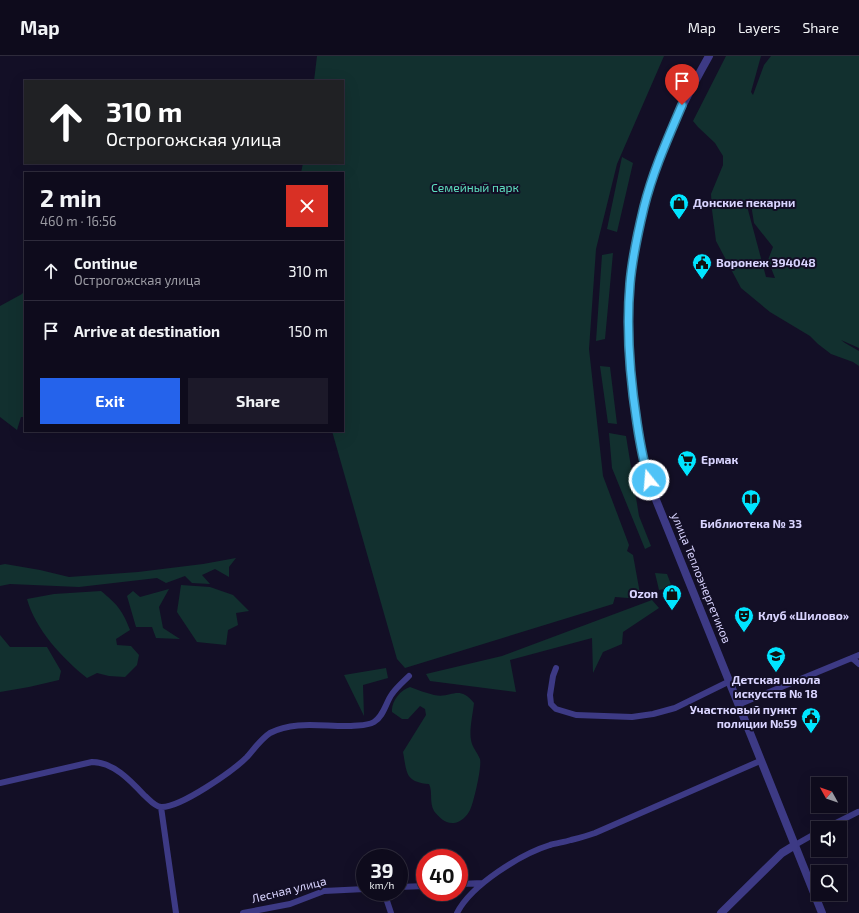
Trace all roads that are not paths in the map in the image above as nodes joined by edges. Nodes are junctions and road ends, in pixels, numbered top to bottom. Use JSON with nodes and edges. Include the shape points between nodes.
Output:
{"nodes":[{"id":1,"x":709,"y":56,"type":"edge"},
{"id":2,"x":859,"y":655,"type":"edge"},
{"id":3,"x":852,"y":658,"type":"junction"},
{"id":4,"x":859,"y":664,"type":"edge"},
{"id":5,"x":556,"y":668,"type":"dead end"},
{"id":6,"x":409,"y":676,"type":"dead end"},
{"id":7,"x":730,"y":681,"type":"junction"},
{"id":8,"x":740,"y":704,"type":"junction"},
{"id":9,"x":760,"y":761,"type":"junction"},
{"id":10,"x":0,"y":783,"type":"edge"},
{"id":11,"x":161,"y":807,"type":"junction"},
{"id":12,"x":858,"y":812,"type":"dead end"},
{"id":13,"x":840,"y":821,"type":"edge"},
{"id":14,"x":811,"y":836,"type":"edge"},
{"id":15,"x":795,"y":845,"type":"junction"},
{"id":16,"x":483,"y":883,"type":"junction"},
{"id":17,"x":468,"y":884,"type":"edge"},
{"id":18,"x":356,"y":889,"type":"edge"},
{"id":19,"x":387,"y":901,"type":"edge"},
{"id":20,"x":176,"y":913,"type":"edge"},
{"id":21,"x":243,"y":913,"type":"edge"},
{"id":22,"x":391,"y":913,"type":"edge"},
{"id":23,"x":457,"y":913,"type":"edge"},
{"id":24,"x":721,"y":913,"type":"edge"},
{"id":25,"x":822,"y":913,"type":"edge"}],
"edges":[{"from":1,"to":7,"type":"street","name":"улица Теплоэнергетиков","via":[[682,105],[648,193],[630,283],[628,312],[632,382],[643,462],[650,486]]},
{"from":2,"to":3,"type":"street"},
{"from":3,"to":4,"type":"street"},
{"from":3,"to":8,"type":"street"},
{"from":5,"to":7,"type":"street","via":[[550,695],[551,704],[556,709],[576,715],[632,717],[653,714],[675,708]]},
{"from":6,"to":11,"type":"street","via":[[392,694],[376,721],[365,725],[310,724],[287,727],[270,734],[246,758],[217,781],[182,802]]},
{"from":7,"to":8,"type":"street","name":"улица Теплоэнергетиков"},
{"from":8,"to":9,"type":"street","name":"улица Теплоэнергетиков"},
{"from":9,"to":15,"type":"street","name":"улица Теплоэнергетиков"},
{"from":9,"to":16,"type":"street","via":[[595,833],[550,845],[512,862]]},
{"from":10,"to":11,"type":"street","via":[[100,762],[109,765],[154,804]]},
{"from":11,"to":20,"type":"street"},
{"from":12,"to":13,"type":"street"},
{"from":14,"to":15,"type":"street"},
{"from":15,"to":24,"type":"street","via":[[782,853]]},
{"from":15,"to":25,"type":"street","name":"улица Теплоэнергетиков"},
{"from":16,"to":17,"type":"street"},
{"from":16,"to":23,"type":"street"},
{"from":18,"to":21,"type":"street","name":"Лесная улица","via":[[324,890],[290,904]]},
{"from":19,"to":22,"type":"street"}]}
